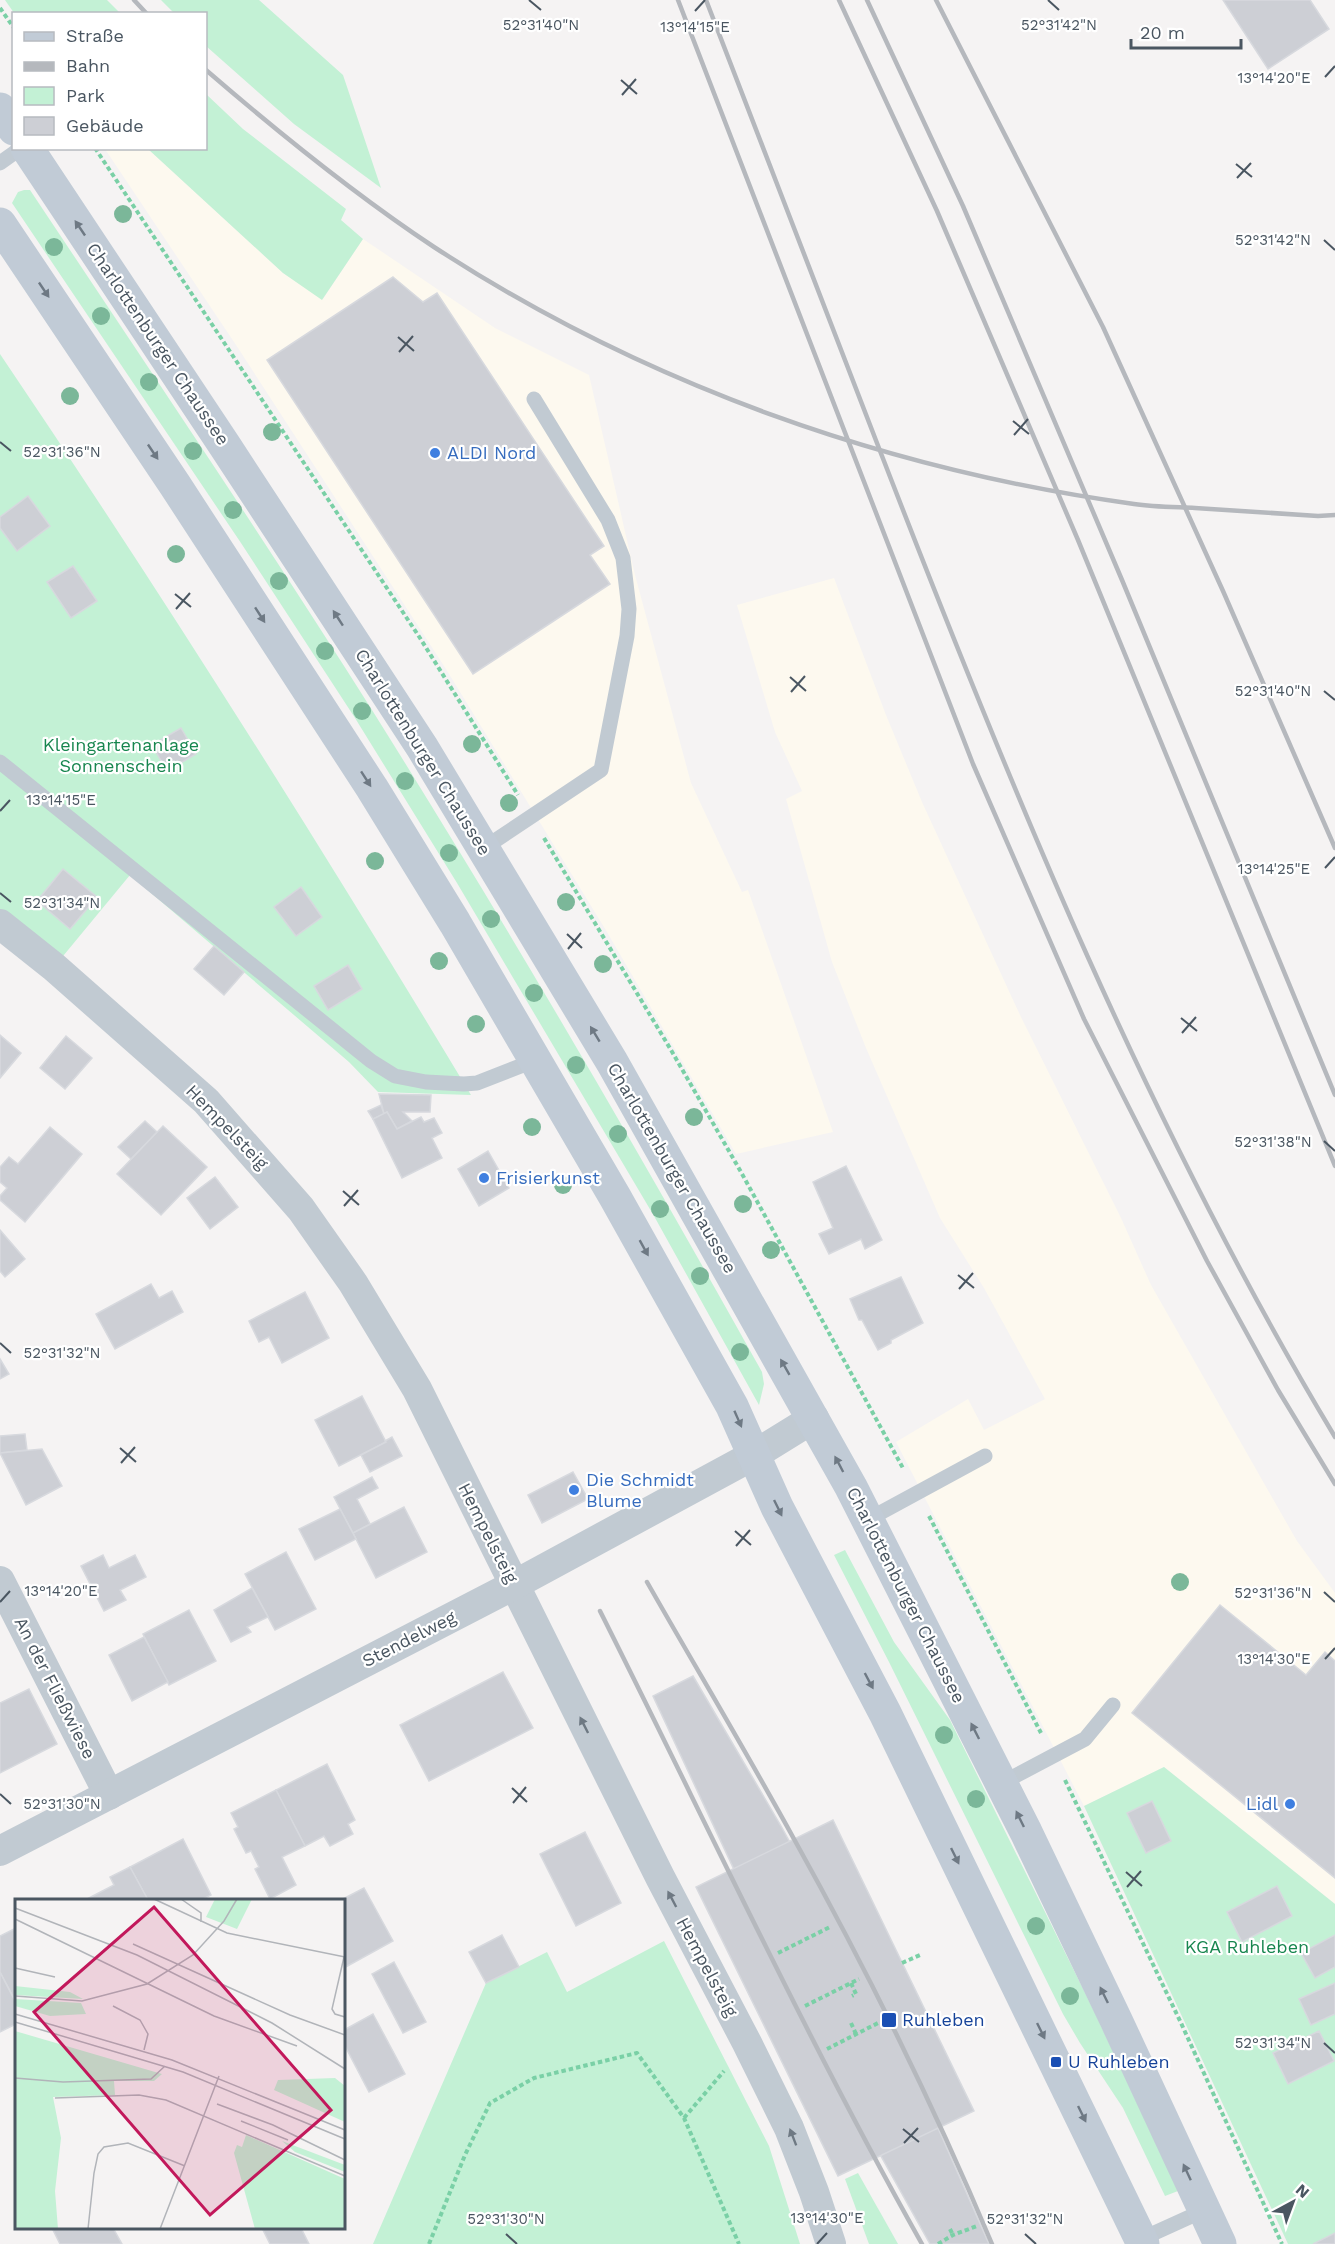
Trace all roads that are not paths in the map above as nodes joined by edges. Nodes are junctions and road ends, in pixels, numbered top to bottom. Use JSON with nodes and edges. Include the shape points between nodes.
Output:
{"nodes":[{"id":1,"x":0,"y":108,"type":"edge"},
{"id":2,"x":12,"y":126,"type":"edge"},
{"id":3,"x":18,"y":150,"type":"edge"},
{"id":4,"x":28,"y":150,"type":"edge"},
{"id":5,"x":0,"y":163,"type":"edge"},
{"id":6,"x":0,"y":224,"type":"edge"},
{"id":7,"x":534,"y":399,"type":"dead end"},
{"id":8,"x":0,"y":762,"type":"edge"},
{"id":9,"x":484,"y":848,"type":"junction"},
{"id":10,"x":0,"y":924,"type":"edge"},
{"id":11,"x":536,"y":1060,"type":"junction"},
{"id":12,"x":814,"y":1418,"type":"junction"},
{"id":13,"x":754,"y":1455,"type":"junction"},
{"id":14,"x":985,"y":1456,"type":"dead end"},
{"id":15,"x":867,"y":1520,"type":"junction"},
{"id":16,"x":0,"y":1581,"type":"edge"},
{"id":17,"x":514,"y":1585,"type":"junction"},
{"id":18,"x":1113,"y":1705,"type":"dead end"},
{"id":19,"x":1002,"y":1783,"type":"junction"},
{"id":20,"x":109,"y":1795,"type":"junction"},
{"id":21,"x":0,"y":1851,"type":"edge"},
{"id":22,"x":1205,"y":2210,"type":"junction"},
{"id":23,"x":1142,"y":2242,"type":"edge"},
{"id":24,"x":831,"y":2244,"type":"edge"},
{"id":25,"x":1220,"y":2244,"type":"edge"}],
"edges":[{"from":1,"to":2,"type":"main road"},
{"from":3,"to":5,"type":"lane"},
{"from":9,"to":4,"type":"main road","name":"Charlottenburger Chaussee","one_way":true,"via":[[324,596]]},
{"from":6,"to":11,"type":"main road","one_way":true,"via":[[372,788]]},
{"from":7,"to":9,"type":"lane","via":[[608,520],[623,558],[629,609],[627,636],[601,770]]},
{"from":8,"to":11,"type":"lane","via":[[395,1076],[426,1082],[477,1083]]},
{"from":12,"to":9,"type":"main road","name":"Charlottenburger Chaussee","one_way":true,"via":[[612,1062]]},
{"from":10,"to":17,"type":"street","name":"Hempelsteig","via":[[206,1101],[301,1209],[353,1283],[417,1389]]},
{"from":11,"to":13,"type":"main road","one_way":true,"via":[[732,1406]]},
{"from":12,"to":13,"type":"street","name":"Stendelweg"},
{"from":15,"to":12,"type":"main road","name":"Charlottenburger Chaussee","one_way":true},
{"from":13,"to":17,"type":"street","name":"Stendelweg"},
{"from":13,"to":23,"type":"main road","one_way":true,"via":[[777,1507],[896,1734]]},
{"from":14,"to":15,"type":"lane"},
{"from":19,"to":15,"type":"main road","name":"Charlottenburger Chaussee","one_way":true},
{"from":16,"to":20,"type":"street","name":"An der Fließwiese"},
{"from":17,"to":20,"type":"street","name":"Stendelweg"},
{"from":24,"to":17,"type":"street","name":"Hempelsteig","one_way":true,"via":[[789,2128]]},
{"from":18,"to":19,"type":"lane","via":[[1085,1739]]},
{"from":22,"to":19,"type":"main road","name":"Charlottenburger Chaussee","one_way":true},
{"from":20,"to":21,"type":"street","name":"Stendelweg"},
{"from":22,"to":23,"type":"lane"},
{"from":22,"to":25,"type":"main road","name":"Charlottenburger Chaussee"}]}
